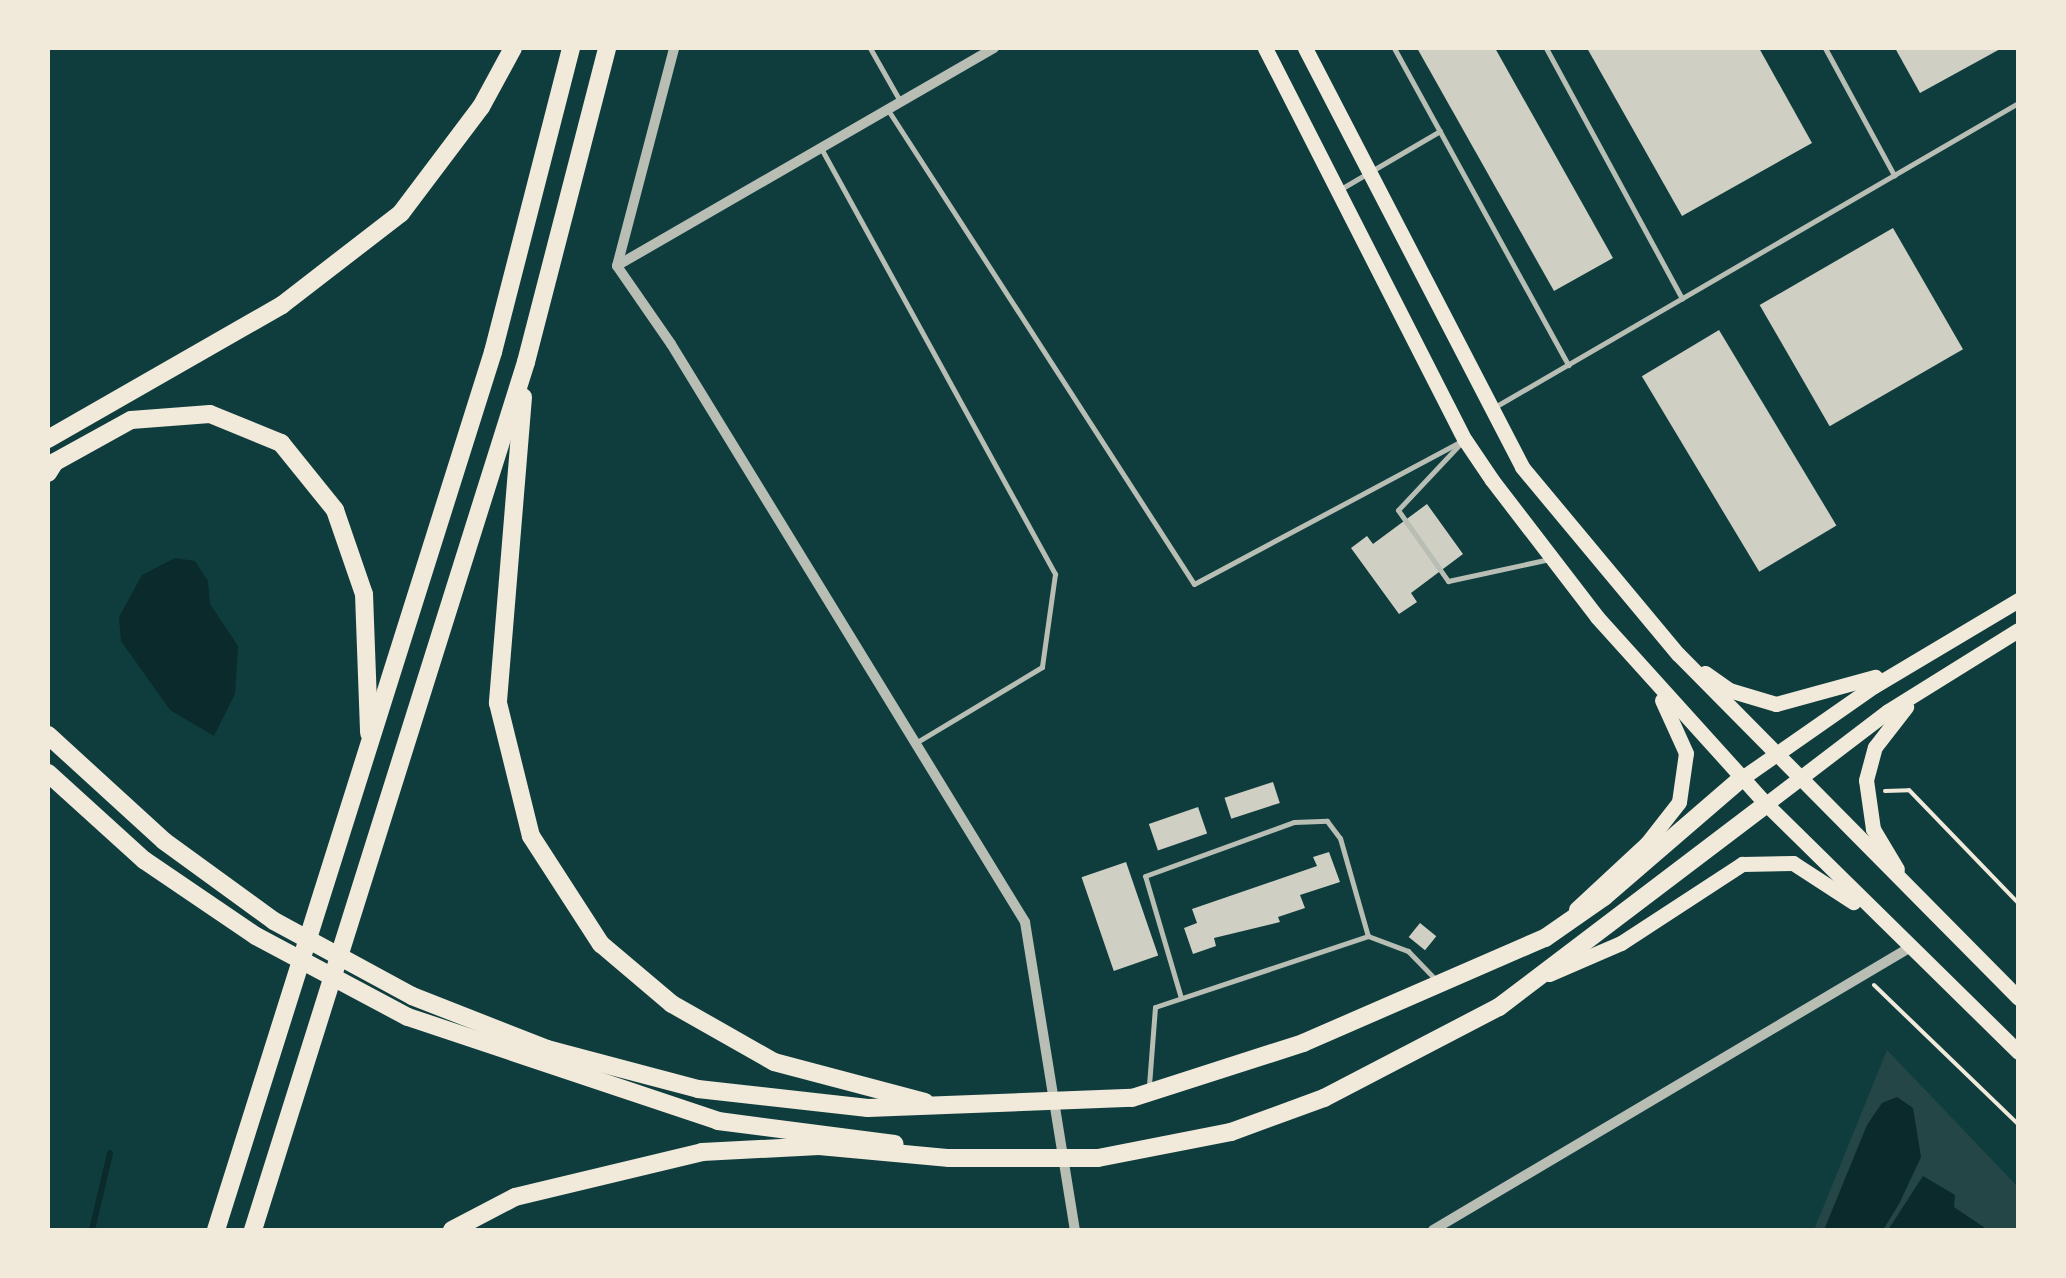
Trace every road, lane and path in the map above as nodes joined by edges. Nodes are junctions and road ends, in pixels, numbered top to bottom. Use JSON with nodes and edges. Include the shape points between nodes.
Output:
{"nodes":[{"id":1,"x":513,"y":48,"type":"edge"},
{"id":2,"x":572,"y":48,"type":"edge"},
{"id":3,"x":607,"y":48,"type":"edge"},
{"id":4,"x":674,"y":48,"type":"edge"},
{"id":5,"x":870,"y":48,"type":"edge"},
{"id":6,"x":994,"y":48,"type":"edge"},
{"id":7,"x":1265,"y":48,"type":"edge"},
{"id":8,"x":1305,"y":48,"type":"edge"},
{"id":9,"x":1394,"y":48,"type":"edge"},
{"id":10,"x":1546,"y":48,"type":"edge"},
{"id":11,"x":1825,"y":48,"type":"edge"},
{"id":12,"x":900,"y":101,"type":"junction"},
{"id":13,"x":2018,"y":103,"type":"edge"},
{"id":14,"x":887,"y":108,"type":"junction"},
{"id":15,"x":1440,"y":131,"type":"junction"},
{"id":16,"x":820,"y":147,"type":"junction"},
{"id":17,"x":1369,"y":172,"type":"junction"},
{"id":18,"x":1894,"y":175,"type":"junction"},
{"id":19,"x":1340,"y":190,"type":"junction"},
{"id":20,"x":617,"y":266,"type":"junction"},
{"id":21,"x":1682,"y":298,"type":"junction"},
{"id":22,"x":526,"y":362,"type":"junction"},
{"id":23,"x":1568,"y":364,"type":"junction"},
{"id":24,"x":1491,"y":409,"type":"junction"},
{"id":25,"x":48,"y":439,"type":"edge"},
{"id":26,"x":1465,"y":440,"type":"junction"},
{"id":27,"x":48,"y":472,"type":"edge"},
{"id":28,"x":1553,"y":559,"type":"junction"},
{"id":29,"x":2018,"y":600,"type":"edge"},
{"id":30,"x":2018,"y":630,"type":"edge"},
{"id":31,"x":1678,"y":654,"type":"junction"},
{"id":32,"x":1925,"y":656,"type":"junction"},
{"id":33,"x":1642,"y":666,"type":"junction"},
{"id":34,"x":1937,"y":678,"type":"junction"},
{"id":35,"x":50,"y":740,"type":"edge"},
{"id":36,"x":916,"y":744,"type":"junction"},
{"id":37,"x":369,"y":748,"type":"junction"},
{"id":38,"x":1772,"y":754,"type":"junction"},
{"id":39,"x":48,"y":773,"type":"edge"},
{"id":40,"x":1742,"y":778,"type":"junction"},
{"id":41,"x":1798,"y":781,"type":"junction"},
{"id":42,"x":1865,"y":792,"type":"junction"},
{"id":43,"x":1766,"y":804,"type":"junction"},
{"id":44,"x":1916,"y":897,"type":"junction"},
{"id":45,"x":2018,"y":904,"type":"edge"},
{"id":46,"x":1886,"y":926,"type":"junction"},
{"id":47,"x":1368,"y":936,"type":"junction"},
{"id":48,"x":1545,"y":938,"type":"junction"},
{"id":49,"x":1909,"y":948,"type":"junction"},
{"id":50,"x":1549,"y":974,"type":"junction"},
{"id":51,"x":1864,"y":974,"type":"junction"},
{"id":52,"x":1442,"y":986,"type":"junction"},
{"id":53,"x":1181,"y":998,"type":"junction"},
{"id":54,"x":2018,"y":998,"type":"edge"},
{"id":55,"x":2018,"y":1052,"type":"edge"},
{"id":56,"x":1140,"y":1096,"type":"junction"},
{"id":57,"x":944,"y":1107,"type":"junction"},
{"id":58,"x":2018,"y":1124,"type":"edge"},
{"id":59,"x":949,"y":1158,"type":"junction"},
{"id":60,"x":216,"y":1230,"type":"edge"},
{"id":61,"x":253,"y":1230,"type":"edge"},
{"id":62,"x":452,"y":1230,"type":"edge"},
{"id":63,"x":1074,"y":1230,"type":"edge"},
{"id":64,"x":1433,"y":1230,"type":"edge"}],
"edges":[{"from":1,"to":25,"type":"highway","via":[[481,107],[401,214],[282,304]]},
{"from":2,"to":37,"type":"highway","via":[[493,352]]},
{"from":3,"to":22,"type":"highway"},
{"from":4,"to":20,"type":"street"},
{"from":5,"to":12,"type":"lane"},
{"from":6,"to":12,"type":"street"},
{"from":7,"to":19,"type":"main road"},
{"from":8,"to":17,"type":"main road"},
{"from":9,"to":15,"type":"lane"},
{"from":10,"to":21,"type":"lane"},
{"from":11,"to":18,"type":"lane"},
{"from":12,"to":14,"type":"street"},
{"from":13,"to":18,"type":"lane"},
{"from":14,"to":16,"type":"street"},
{"from":14,"to":26,"type":"lane","via":[[1194,584]]},
{"from":15,"to":17,"type":"lane"},
{"from":15,"to":23,"type":"lane"},
{"from":16,"to":20,"type":"street"},
{"from":16,"to":36,"type":"lane","via":[[1055,574],[1042,667]]},
{"from":17,"to":19,"type":"lane"},
{"from":17,"to":24,"type":"main road"},
{"from":18,"to":21,"type":"lane"},
{"from":19,"to":26,"type":"main road"},
{"from":20,"to":36,"type":"street"},
{"from":21,"to":23,"type":"lane"},
{"from":22,"to":57,"type":"highway","via":[[498,703],[531,836],[601,944],[672,1004],[774,1062]]},
{"from":22,"to":61,"type":"highway"},
{"from":23,"to":24,"type":"lane"},
{"from":24,"to":31,"type":"main road","via":[[1522,467]]},
{"from":26,"to":28,"type":"main road"},
{"from":26,"to":28,"type":"lane","via":[[1398,510],[1448,580]]},
{"from":27,"to":37,"type":"highway","via":[[131,420],[210,414],[281,443],[335,510],[364,594]]},
{"from":28,"to":33,"type":"main road"},
{"from":29,"to":32,"type":"main road"},
{"from":30,"to":34,"type":"main road"},
{"from":31,"to":32,"type":"main road","via":[[1729,690],[1776,704],[1844,688]]},
{"from":31,"to":38,"type":"main road"},
{"from":32,"to":38,"type":"main road"},
{"from":33,"to":40,"type":"main road"},
{"from":33,"to":48,"type":"main road","via":[[1683,742],[1679,802],[1646,844]]},
{"from":34,"to":41,"type":"main road"},
{"from":34,"to":42,"type":"main road","via":[[1876,747]]},
{"from":35,"to":57,"type":"highway","via":[[164,842],[274,921],[412,996],[547,1048],[698,1089],[868,1108]]},
{"from":36,"to":63,"type":"street","via":[[1025,922]]},
{"from":37,"to":60,"type":"highway"},
{"from":38,"to":40,"type":"main road"},
{"from":38,"to":41,"type":"main road"},
{"from":39,"to":59,"type":"highway","via":[[144,860],[256,936],[408,1017],[718,1121],[863,1136]]},
{"from":40,"to":43,"type":"main road"},
{"from":40,"to":48,"type":"highway","via":[[1604,897]]},
{"from":41,"to":43,"type":"main road"},
{"from":41,"to":44,"type":"main road"},
{"from":42,"to":44,"type":"main road","via":[[1873,829]]},
{"from":42,"to":45,"type":"path","via":[[1909,790]]},
{"from":43,"to":46,"type":"main road"},
{"from":43,"to":50,"type":"highway"},
{"from":44,"to":54,"type":"main road"},
{"from":46,"to":49,"type":"main road"},
{"from":46,"to":50,"type":"main road","via":[[1818,877],[1766,859],[1742,864],[1621,943]]},
{"from":47,"to":52,"type":"lane","via":[[1408,951]]},
{"from":47,"to":53,"type":"lane"},
{"from":47,"to":53,"type":"lane","via":[[1340,838],[1327,821],[1294,822],[1144,876]]},
{"from":48,"to":52,"type":"highway"},
{"from":49,"to":51,"type":"street"},
{"from":49,"to":55,"type":"main road"},
{"from":50,"to":59,"type":"highway","via":[[1428,1047],[1324,1098],[1232,1132],[1140,1152]]},
{"from":51,"to":58,"type":"path"},
{"from":51,"to":64,"type":"street"},
{"from":52,"to":56,"type":"highway","via":[[1302,1043]]},
{"from":53,"to":56,"type":"lane","via":[[1154,1007]]},
{"from":56,"to":57,"type":"highway"},
{"from":59,"to":62,"type":"highway","via":[[819,1146],[702,1152],[515,1197]]}]}
